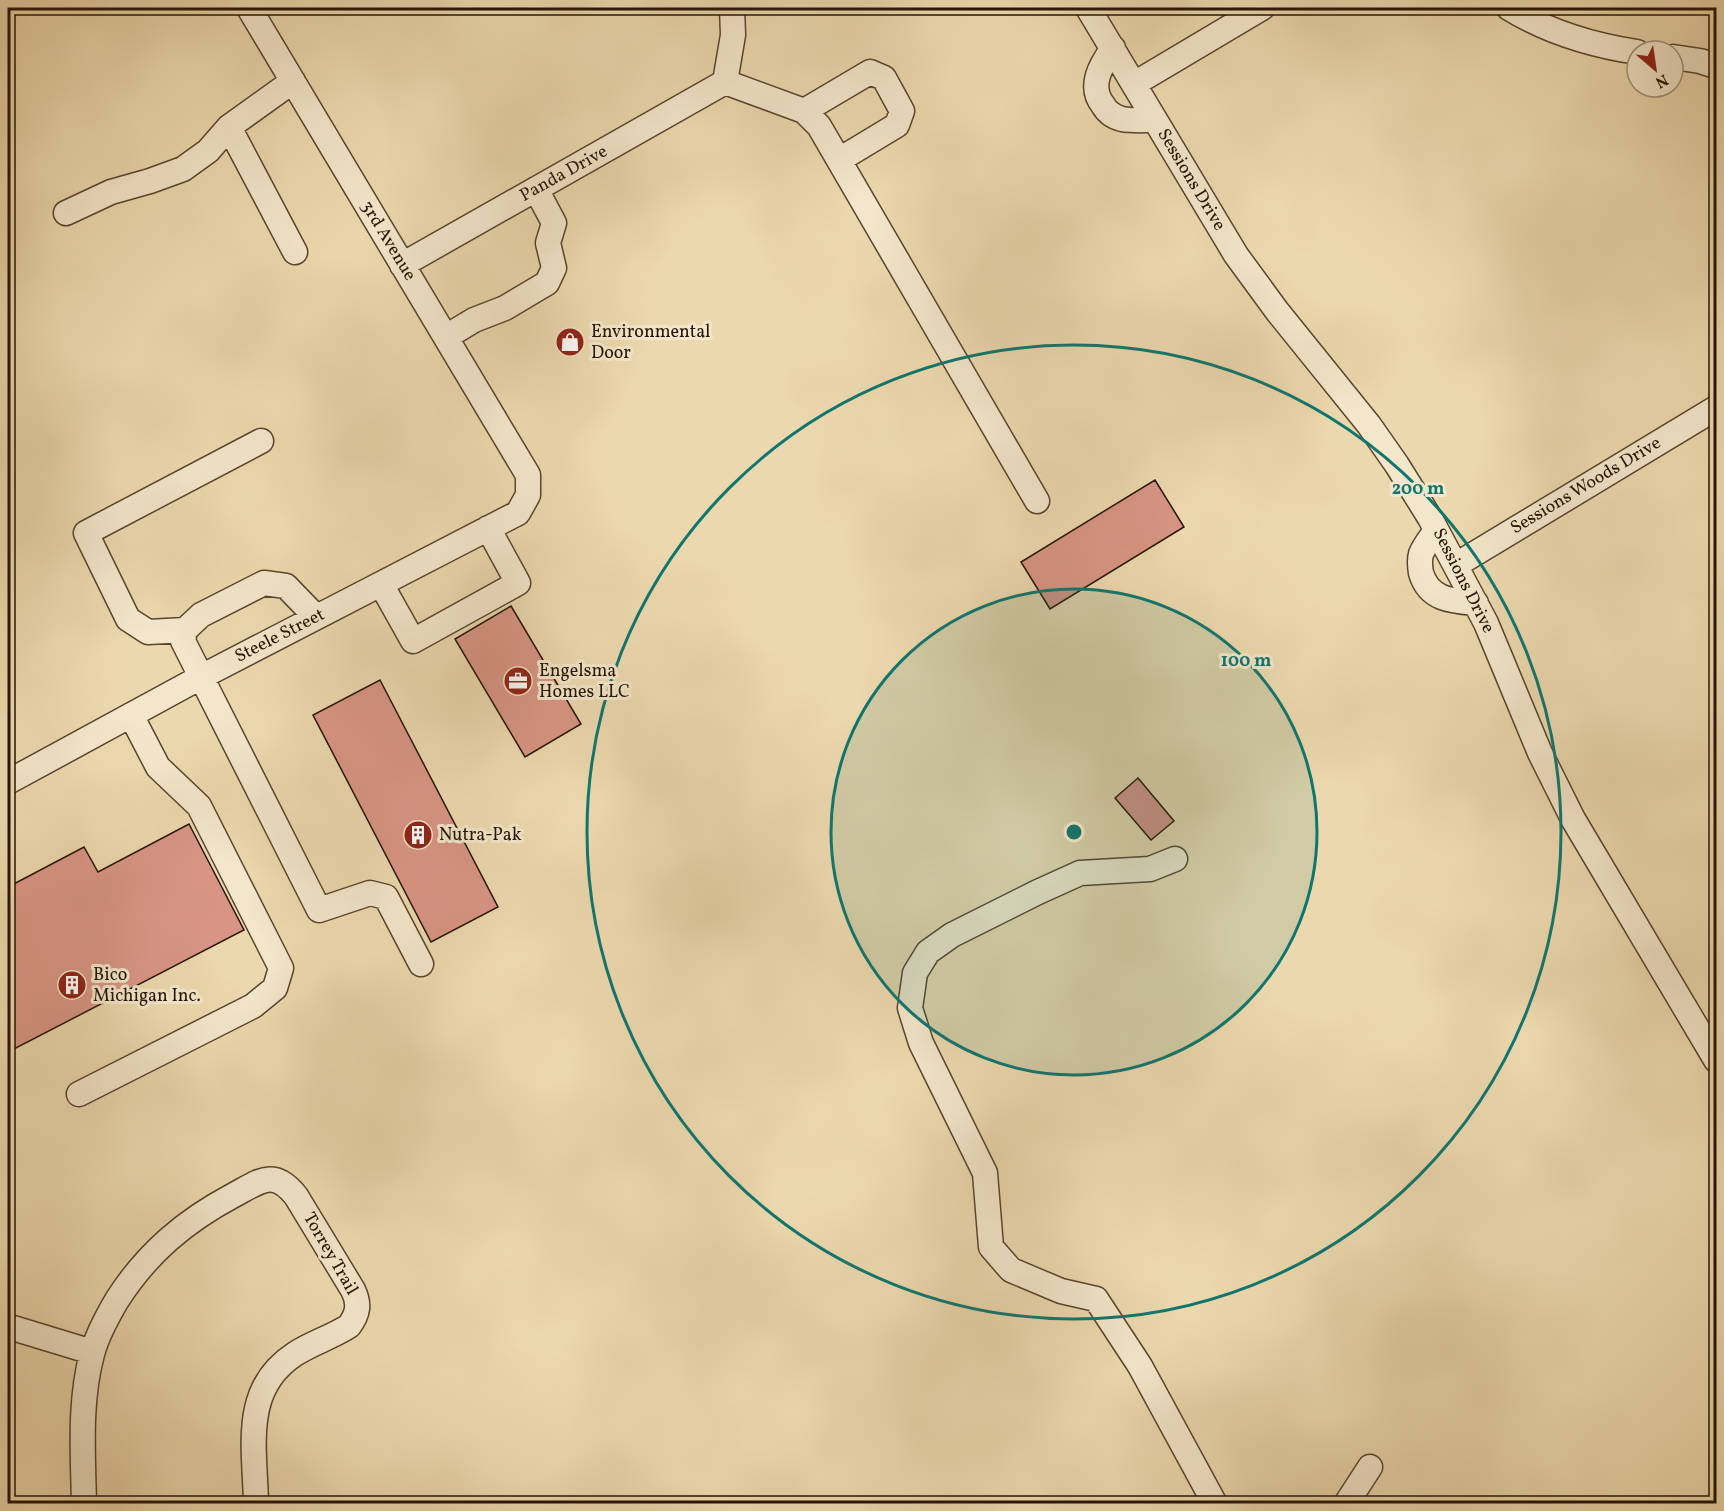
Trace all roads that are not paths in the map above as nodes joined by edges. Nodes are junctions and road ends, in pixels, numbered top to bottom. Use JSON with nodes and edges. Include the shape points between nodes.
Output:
{"nodes":[{"id":1,"x":249,"y":8,"type":"edge"},
{"id":2,"x":732,"y":8,"type":"edge"},
{"id":3,"x":1088,"y":8,"type":"edge"},
{"id":4,"x":1262,"y":8,"type":"edge"},
{"id":5,"x":1509,"y":8,"type":"edge"},
{"id":6,"x":1113,"y":48,"type":"junction"},
{"id":7,"x":1625,"y":50,"type":"edge"},
{"id":8,"x":1685,"y":59,"type":"edge"},
{"id":9,"x":1716,"y":66,"type":"edge"},
{"id":10,"x":293,"y":81,"type":"junction"},
{"id":11,"x":725,"y":82,"type":"junction"},
{"id":12,"x":1134,"y":84,"type":"junction"},
{"id":13,"x":804,"y":111,"type":"junction"},
{"id":14,"x":1155,"y":120,"type":"junction"},
{"id":15,"x":229,"y":127,"type":"junction"},
{"id":16,"x":839,"y":160,"type":"junction"},
{"id":17,"x":536,"y":189,"type":"junction"},
{"id":18,"x":66,"y":213,"type":"dead end"},
{"id":19,"x":295,"y":252,"type":"dead end"},
{"id":20,"x":402,"y":265,"type":"junction"},
{"id":21,"x":446,"y":337,"type":"junction"},
{"id":22,"x":1716,"y":408,"type":"edge"},
{"id":23,"x":261,"y":441,"type":"dead end"},
{"id":24,"x":528,"y":475,"type":"joint"},
{"id":25,"x":1037,"y":501,"type":"dead end"},
{"id":26,"x":488,"y":528,"type":"junction"},
{"id":27,"x":1436,"y":530,"type":"junction"},
{"id":28,"x":1456,"y":565,"type":"junction"},
{"id":29,"x":381,"y":584,"type":"junction"},
{"id":30,"x":1476,"y":603,"type":"junction"},
{"id":31,"x":316,"y":617,"type":"junction"},
{"id":32,"x":185,"y":630,"type":"junction"},
{"id":33,"x":201,"y":677,"type":"junction"},
{"id":34,"x":131,"y":715,"type":"junction"},
{"id":35,"x":8,"y":782,"type":"edge"},
{"id":36,"x":1175,"y":859,"type":"dead end"},
{"id":37,"x":421,"y":964,"type":"dead end"},
{"id":38,"x":1716,"y":1060,"type":"edge"},
{"id":39,"x":80,"y":1094,"type":"dead end"},
{"id":40,"x":13,"y":1328,"type":"dead end"},
{"id":41,"x":92,"y":1352,"type":"junction"},
{"id":42,"x":1370,"y":1467,"type":"dead end"},
{"id":43,"x":84,"y":1503,"type":"edge"},
{"id":44,"x":256,"y":1503,"type":"edge"},
{"id":45,"x":1215,"y":1503,"type":"edge"},
{"id":46,"x":1346,"y":1503,"type":"edge"}],
"edges":[{"from":1,"to":10,"type":"street","name":"3rd Avenue"},
{"from":2,"to":11,"type":"street","via":[[733,35]]},
{"from":3,"to":6,"type":"street","name":"Sessions Drive"},
{"from":4,"to":12,"type":"street"},
{"from":5,"to":7,"type":"street","via":[[1571,37]]},
{"from":6,"to":12,"type":"street","name":"Sessions Drive"},
{"from":6,"to":14,"type":"street","via":[[1098,73],[1099,100],[1115,116]]},
{"from":8,"to":9,"type":"street"},
{"from":10,"to":15,"type":"street"},
{"from":10,"to":20,"type":"street","name":"3rd Avenue"},
{"from":11,"to":13,"type":"street"},
{"from":11,"to":17,"type":"street","name":"Panda Drive"},
{"from":12,"to":14,"type":"street","name":"Sessions Drive"},
{"from":13,"to":16,"type":"street","via":[[819,126]]},
{"from":13,"to":16,"type":"street","via":[[870,72],[884,78],[902,111],[897,125]]},
{"from":14,"to":27,"type":"street","name":"Sessions Drive","via":[[1236,255],[1369,425]]},
{"from":15,"to":18,"type":"street","via":[[208,151],[183,169],[111,192]]},
{"from":15,"to":19,"type":"street"},
{"from":16,"to":25,"type":"street"},
{"from":17,"to":20,"type":"street","name":"Panda Drive"},
{"from":17,"to":21,"type":"street","via":[[554,223],[548,243],[554,268],[548,283]]},
{"from":20,"to":21,"type":"street","name":"3rd Avenue"},
{"from":21,"to":24,"type":"street","name":"3rd Avenue"},
{"from":22,"to":28,"type":"street","name":"Sessions Woods Drive"},
{"from":23,"to":32,"type":"street","via":[[86,533],[128,619],[148,632]]},
{"from":24,"to":26,"type":"street","name":"Steele Street","via":[[528,495],[518,513]]},
{"from":26,"to":29,"type":"street","name":"Steele Street"},
{"from":26,"to":29,"type":"street","via":[[518,583],[413,641]]},
{"from":27,"to":28,"type":"street","name":"Sessions Drive"},
{"from":27,"to":30,"type":"street","via":[[1420,561],[1425,584],[1439,597]]},
{"from":28,"to":30,"type":"street","name":"Sessions Drive"},
{"from":29,"to":31,"type":"street","name":"Steele Street"},
{"from":30,"to":38,"type":"street","name":"Sessions Drive","via":[[1540,753],[1573,819]]},
{"from":31,"to":32,"type":"street","via":[[286,586],[264,583],[201,615]]},
{"from":31,"to":33,"type":"street","name":"Steele Street"},
{"from":32,"to":33,"type":"street","via":[[183,641]]},
{"from":33,"to":34,"type":"street","name":"Steele Street"},
{"from":33,"to":37,"type":"street","via":[[319,910],[370,893],[386,897]]},
{"from":34,"to":35,"type":"street","name":"Steele Street"},
{"from":34,"to":39,"type":"street","via":[[158,767],[199,806],[281,968],[275,988],[253,1005]]},
{"from":36,"to":45,"type":"street","via":[[1150,869],[1080,873],[952,935],[928,952],[915,973],[910,1008],[921,1043],[985,1173],[991,1246],[1011,1270],[1061,1291],[1096,1299],[1140,1366]]},
{"from":40,"to":41,"type":"street"},
{"from":41,"to":43,"type":"street","via":[[83,1419]]},
{"from":41,"to":44,"type":"street","name":"Torrey Trail","via":[[130,1281],[172,1234],[207,1209],[259,1182],[271,1178],[287,1185],[353,1290],[358,1309],[349,1326],[293,1356],[262,1390],[254,1420]]},
{"from":42,"to":46,"type":"street"}]}
